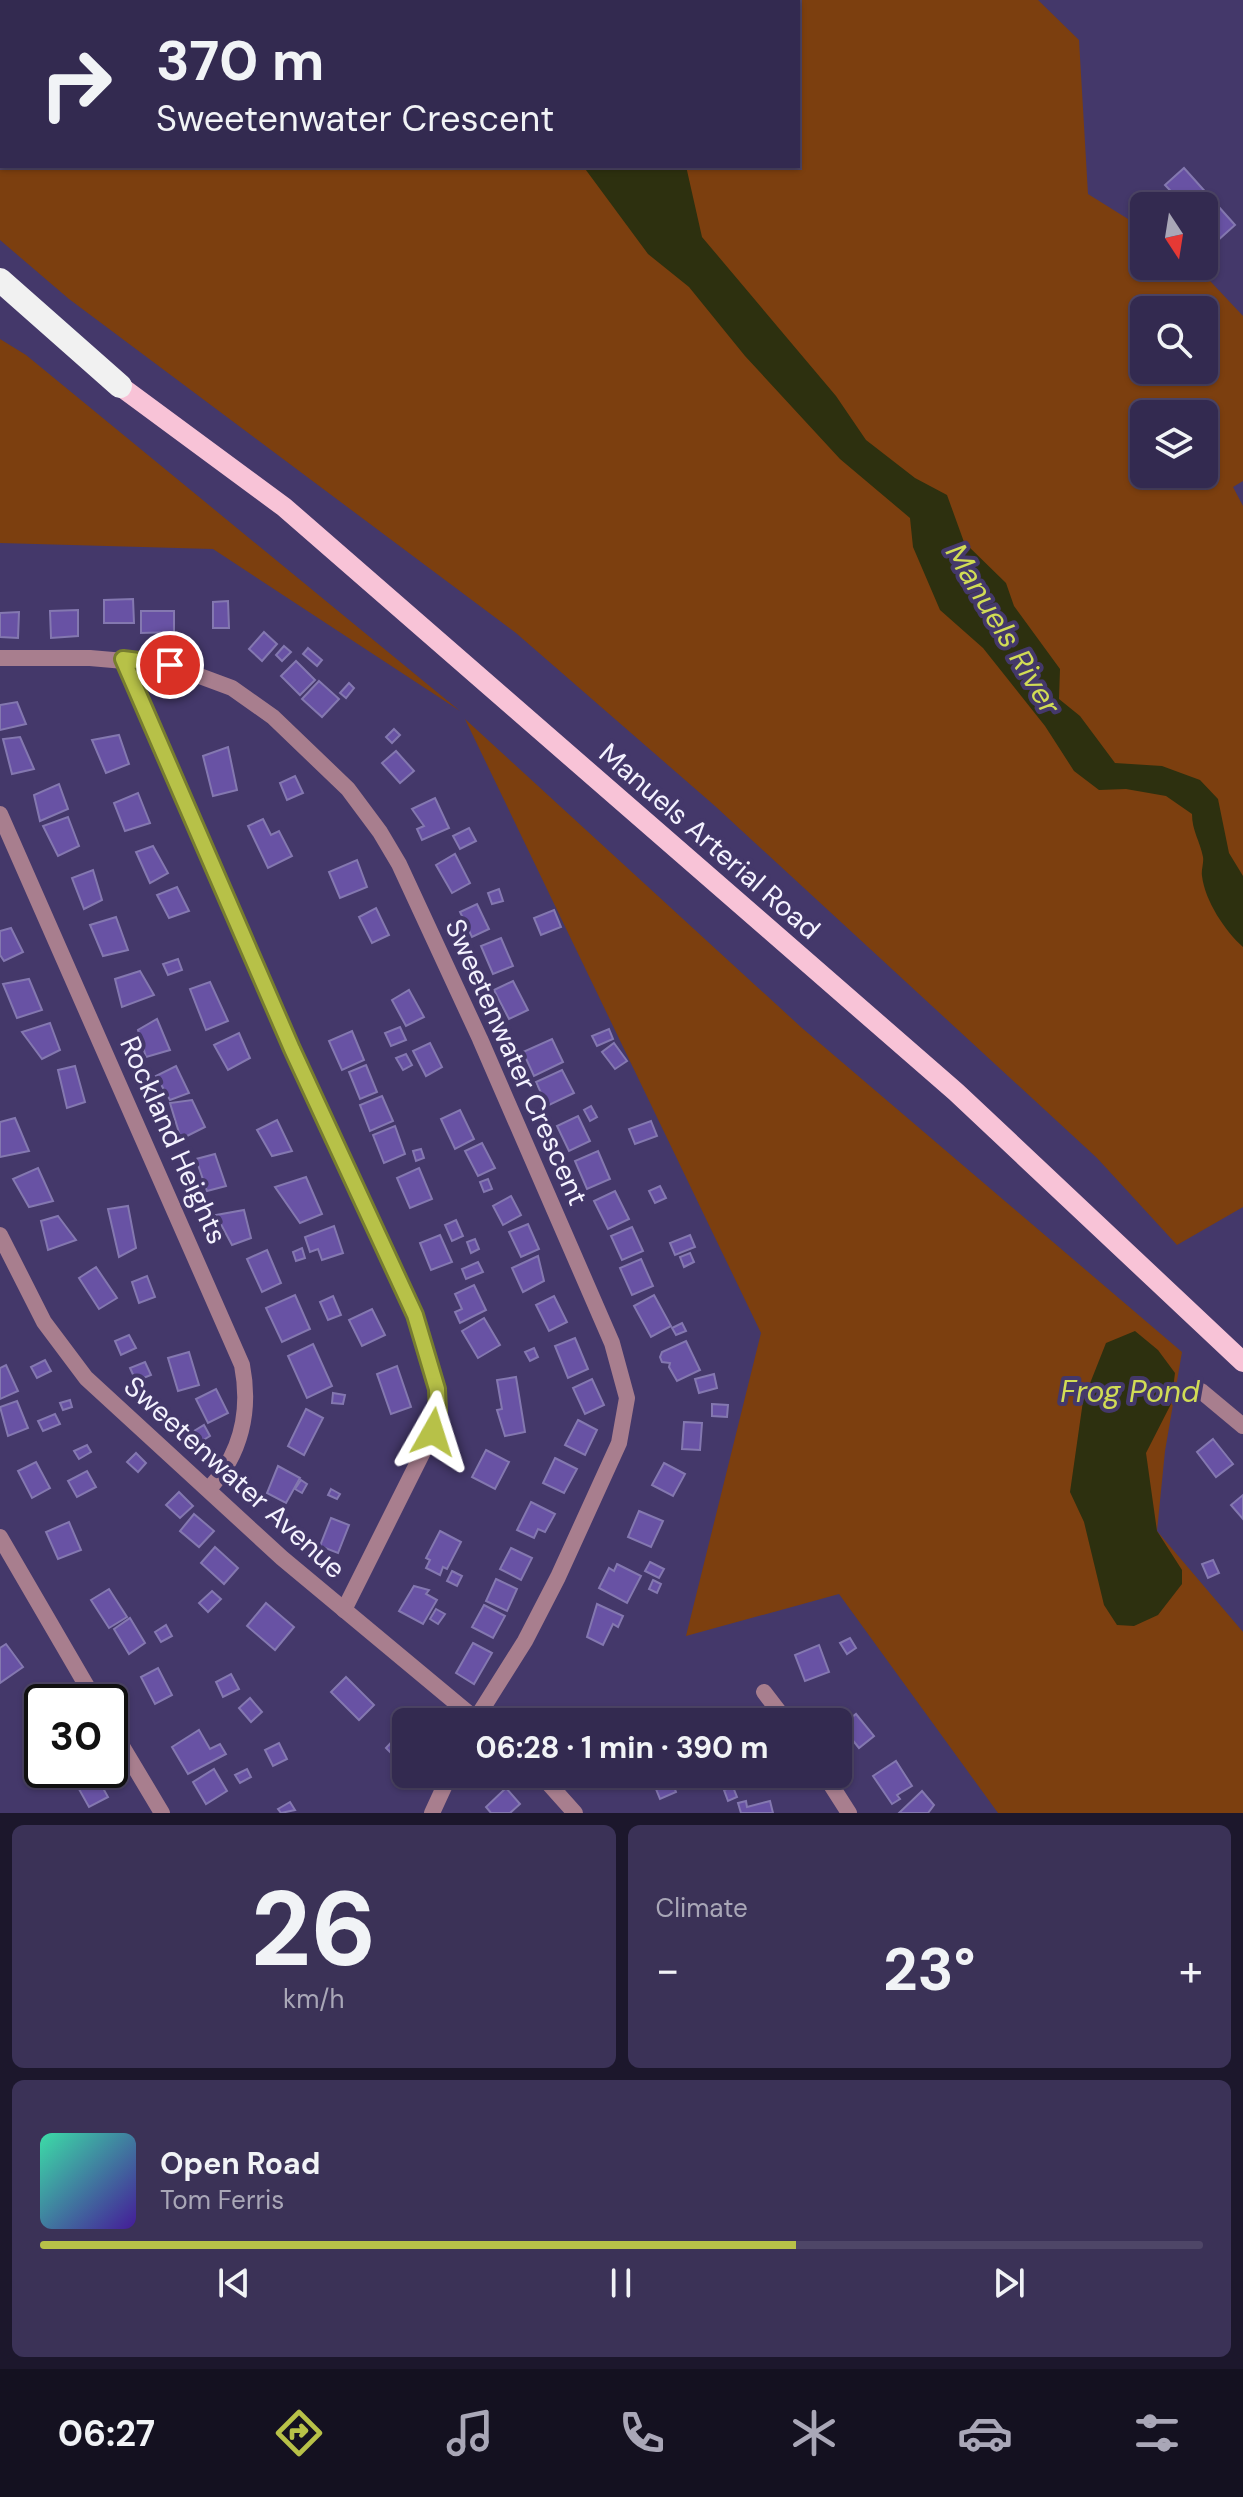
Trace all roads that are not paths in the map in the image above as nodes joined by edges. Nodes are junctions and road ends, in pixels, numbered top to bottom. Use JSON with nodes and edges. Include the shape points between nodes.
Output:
{"nodes":[{"id":1,"x":0,"y":280,"type":"edge"},
{"id":2,"x":0,"y":299,"type":"edge"},
{"id":3,"x":120,"y":386,"type":"junction"},
{"id":4,"x":0,"y":658,"type":"edge"},
{"id":5,"x":123,"y":659,"type":"junction"},
{"id":6,"x":0,"y":814,"type":"edge"},
{"id":7,"x":0,"y":1235,"type":"edge"},
{"id":8,"x":1243,"y":1362,"type":"edge"},
{"id":9,"x":1201,"y":1391,"type":"dead end"},
{"id":10,"x":1243,"y":1426,"type":"edge"},
{"id":11,"x":209,"y":1489,"type":"junction"},
{"id":12,"x":0,"y":1537,"type":"edge"},
{"id":13,"x":344,"y":1610,"type":"junction"},
{"id":14,"x":86,"y":1684,"type":"edge"},
{"id":15,"x":764,"y":1692,"type":"dead end"},
{"id":16,"x":461,"y":1708,"type":"edge"},
{"id":17,"x":484,"y":1708,"type":"edge"},
{"id":18,"x":776,"y":1708,"type":"edge"},
{"id":19,"x":128,"y":1756,"type":"edge"},
{"id":20,"x":444,"y":1788,"type":"edge"},
{"id":21,"x":553,"y":1788,"type":"edge"},
{"id":22,"x":833,"y":1788,"type":"edge"},
{"id":23,"x":162,"y":1813,"type":"edge"},
{"id":24,"x":432,"y":1813,"type":"edge"},
{"id":25,"x":575,"y":1813,"type":"edge"},
{"id":26,"x":849,"y":1813,"type":"edge"}],
"edges":[{"from":1,"to":3,"type":"highway"},
{"from":2,"to":3,"type":"highway"},
{"from":3,"to":8,"type":"main road","name":"Manuels Arterial Road","via":[[284,507],[923,1064]]},
{"from":4,"to":5,"type":"street","name":"Sweetenwater Crescent"},
{"from":5,"to":13,"type":"street","via":[[285,1033],[415,1315],[432,1365],[438,1412],[433,1432]]},
{"from":5,"to":17,"type":"street","name":"Sweetenwater Crescent","via":[[181,668],[232,688],[323,761],[365,811],[399,864],[480,1039],[619,1362],[627,1398],[619,1443],[525,1641]]},
{"from":6,"to":11,"type":"street","name":"Rockland Heights","via":[[242,1365],[243,1425],[224,1473]]},
{"from":7,"to":11,"type":"street","name":"Sweetenwater Avenue","via":[[44,1322],[72,1362]]},
{"from":9,"to":10,"type":"street"},
{"from":11,"to":13,"type":"street","name":"Sweetenwater Avenue"},
{"from":12,"to":14,"type":"street"},
{"from":13,"to":16,"type":"street","name":"Sweetenwater Avenue"},
{"from":15,"to":18,"type":"street"},
{"from":19,"to":23,"type":"street"},
{"from":20,"to":24,"type":"street"},
{"from":21,"to":25,"type":"street"},
{"from":22,"to":26,"type":"street"}]}
